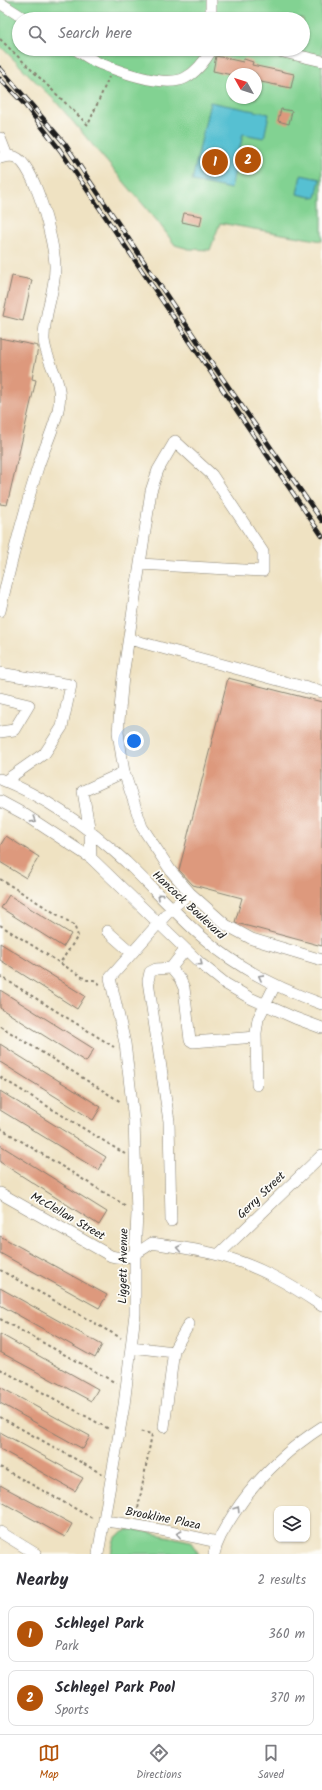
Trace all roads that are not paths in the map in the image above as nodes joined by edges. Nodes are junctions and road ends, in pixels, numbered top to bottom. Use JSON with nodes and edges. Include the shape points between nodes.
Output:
{"nodes":[{"id":1,"x":211,"y":0,"type":"edge"},
{"id":2,"x":0,"y":3,"type":"edge"},
{"id":3,"x":14,"y":12,"type":"edge"},
{"id":4,"x":211,"y":12,"type":"edge"},
{"id":5,"x":87,"y":56,"type":"edge"},
{"id":6,"x":207,"y":56,"type":"edge"},
{"id":7,"x":298,"y":56,"type":"edge"},
{"id":8,"x":322,"y":62,"type":"edge"},
{"id":9,"x":0,"y":138,"type":"edge"},
{"id":10,"x":4,"y":157,"type":"edge"},
{"id":11,"x":140,"y":564,"type":"junction"},
{"id":12,"x":0,"y":611,"type":"edge"},
{"id":13,"x":129,"y":639,"type":"junction"},
{"id":14,"x":0,"y":673,"type":"edge"},
{"id":15,"x":322,"y":692,"type":"edge"},
{"id":16,"x":0,"y":698,"type":"edge"},
{"id":17,"x":0,"y":732,"type":"edge"},
{"id":18,"x":124,"y":772,"type":"junction"},
{"id":19,"x":2,"y":780,"type":"edge"},
{"id":20,"x":0,"y":801,"type":"edge"},
{"id":21,"x":90,"y":833,"type":"junction"},
{"id":22,"x":91,"y":858,"type":"junction"},
{"id":23,"x":190,"y":893,"type":"junction"},
{"id":24,"x":172,"y":908,"type":"junction"},
{"id":25,"x":159,"y":924,"type":"junction"},
{"id":26,"x":107,"y":931,"type":"dead end"},
{"id":27,"x":185,"y":950,"type":"junction"},
{"id":28,"x":132,"y":953,"type":"junction"},
{"id":29,"x":322,"y":960,"type":"edge"},
{"id":30,"x":171,"y":968,"type":"junction"},
{"id":31,"x":275,"y":985,"type":"junction"},
{"id":32,"x":322,"y":1004,"type":"edge"},
{"id":33,"x":265,"y":1005,"type":"junction"},
{"id":34,"x":322,"y":1028,"type":"edge"},
{"id":35,"x":256,"y":1037,"type":"junction"},
{"id":36,"x":257,"y":1085,"type":"dead end"},
{"id":37,"x":322,"y":1155,"type":"edge"},
{"id":38,"x":0,"y":1193,"type":"edge"},
{"id":39,"x":171,"y":1221,"type":"dead end"},
{"id":40,"x":135,"y":1255,"type":"junction"},
{"id":41,"x":218,"y":1255,"type":"junction"},
{"id":42,"x":322,"y":1306,"type":"edge"},
{"id":43,"x":189,"y":1324,"type":"dead end"},
{"id":44,"x":131,"y":1345,"type":"junction"},
{"id":45,"x":174,"y":1352,"type":"junction"},
{"id":46,"x":164,"y":1427,"type":"dead end"},
{"id":47,"x":322,"y":1427,"type":"edge"},
{"id":48,"x":104,"y":1523,"type":"junction"},
{"id":49,"x":0,"y":1532,"type":"edge"},
{"id":50,"x":217,"y":1542,"type":"junction"},
{"id":51,"x":36,"y":1554,"type":"edge"},
{"id":52,"x":98,"y":1554,"type":"edge"},
{"id":53,"x":214,"y":1554,"type":"edge"}],
"edges":[{"from":1,"to":4,"type":"street"},
{"from":2,"to":3,"type":"street"},
{"from":5,"to":6,"type":"street","via":[[100,64],[141,77],[168,81],[184,78],[198,69]]},
{"from":7,"to":8,"type":"street"},
{"from":9,"to":10,"type":"street"},
{"from":10,"to":12,"type":"street","via":[[15,157],[26,166],[38,191],[49,229],[55,265],[54,285],[44,325],[44,342],[61,395],[14,548]]},
{"from":11,"to":11,"type":"street","via":[[151,491],[158,470],[175,441],[212,475],[263,552],[263,571]]},
{"from":11,"to":13,"type":"street"},
{"from":13,"to":15,"type":"street"},
{"from":13,"to":18,"type":"street","via":[[118,732]]},
{"from":14,"to":19,"type":"street","via":[[71,685],[62,727],[45,754]]},
{"from":16,"to":17,"type":"street","via":[[29,705],[14,730]]},
{"from":18,"to":21,"type":"street","via":[[83,791]]},
{"from":18,"to":23,"type":"street","via":[[142,827]]},
{"from":19,"to":21,"type":"street","name":"Hancock Boulevard","via":[[37,797]]},
{"from":20,"to":22,"type":"street","one_way":true,"via":[[31,818]]},
{"from":21,"to":22,"type":"street"},
{"from":24,"to":21,"type":"street","name":"Hancock Boulevard","one_way":true,"via":[[125,862]]},
{"from":22,"to":25,"type":"street"},
{"from":23,"to":24,"type":"street"},
{"from":23,"to":29,"type":"street","via":[[226,924],[252,939]]},
{"from":24,"to":25,"type":"street"},
{"from":31,"to":24,"type":"street","name":"Hancock Boulevard","one_way":true,"via":[[229,957]]},
{"from":25,"to":27,"type":"street"},
{"from":25,"to":28,"type":"street"},
{"from":26,"to":28,"type":"street"},
{"from":27,"to":30,"type":"street"},
{"from":27,"to":33,"type":"street","one_way":true,"via":[[226,984]]},
{"from":28,"to":40,"type":"street","name":"Liggett Avenue","via":[[110,978],[126,1055],[132,1108],[136,1161]]},
{"from":30,"to":35,"type":"street","via":[[184,988],[190,1040],[193,1042]]},
{"from":30,"to":39,"type":"street","via":[[150,972],[148,981],[169,1121]]},
{"from":31,"to":32,"type":"street","name":"Hancock Boulevard"},
{"from":31,"to":33,"type":"street"},
{"from":33,"to":34,"type":"street"},
{"from":33,"to":35,"type":"street","via":[[258,1019]]},
{"from":35,"to":36,"type":"street"},
{"from":37,"to":41,"type":"street","name":"Gerry Street"},
{"from":38,"to":40,"type":"street","name":"McClellan Street","via":[[111,1256],[118,1258]]},
{"from":41,"to":40,"type":"street","name":"McClellan Street","one_way":true,"via":[[152,1243]]},
{"from":40,"to":44,"type":"street","name":"Liggett Avenue","via":[[135,1314]]},
{"from":41,"to":42,"type":"street","name":"McClellan Street","via":[[269,1274]]},
{"from":43,"to":45,"type":"street"},
{"from":44,"to":45,"type":"street"},
{"from":44,"to":48,"type":"street","name":"Liggett Avenue"},
{"from":45,"to":46,"type":"street"},
{"from":50,"to":47,"type":"street","one_way":true,"via":[[241,1502],[269,1468]]},
{"from":50,"to":48,"type":"street","name":"Brookline Plaza","one_way":true,"via":[[132,1524]]},
{"from":48,"to":52,"type":"street","name":"Liggett Avenue"},
{"from":49,"to":51,"type":"street"},
{"from":50,"to":53,"type":"street"}]}
